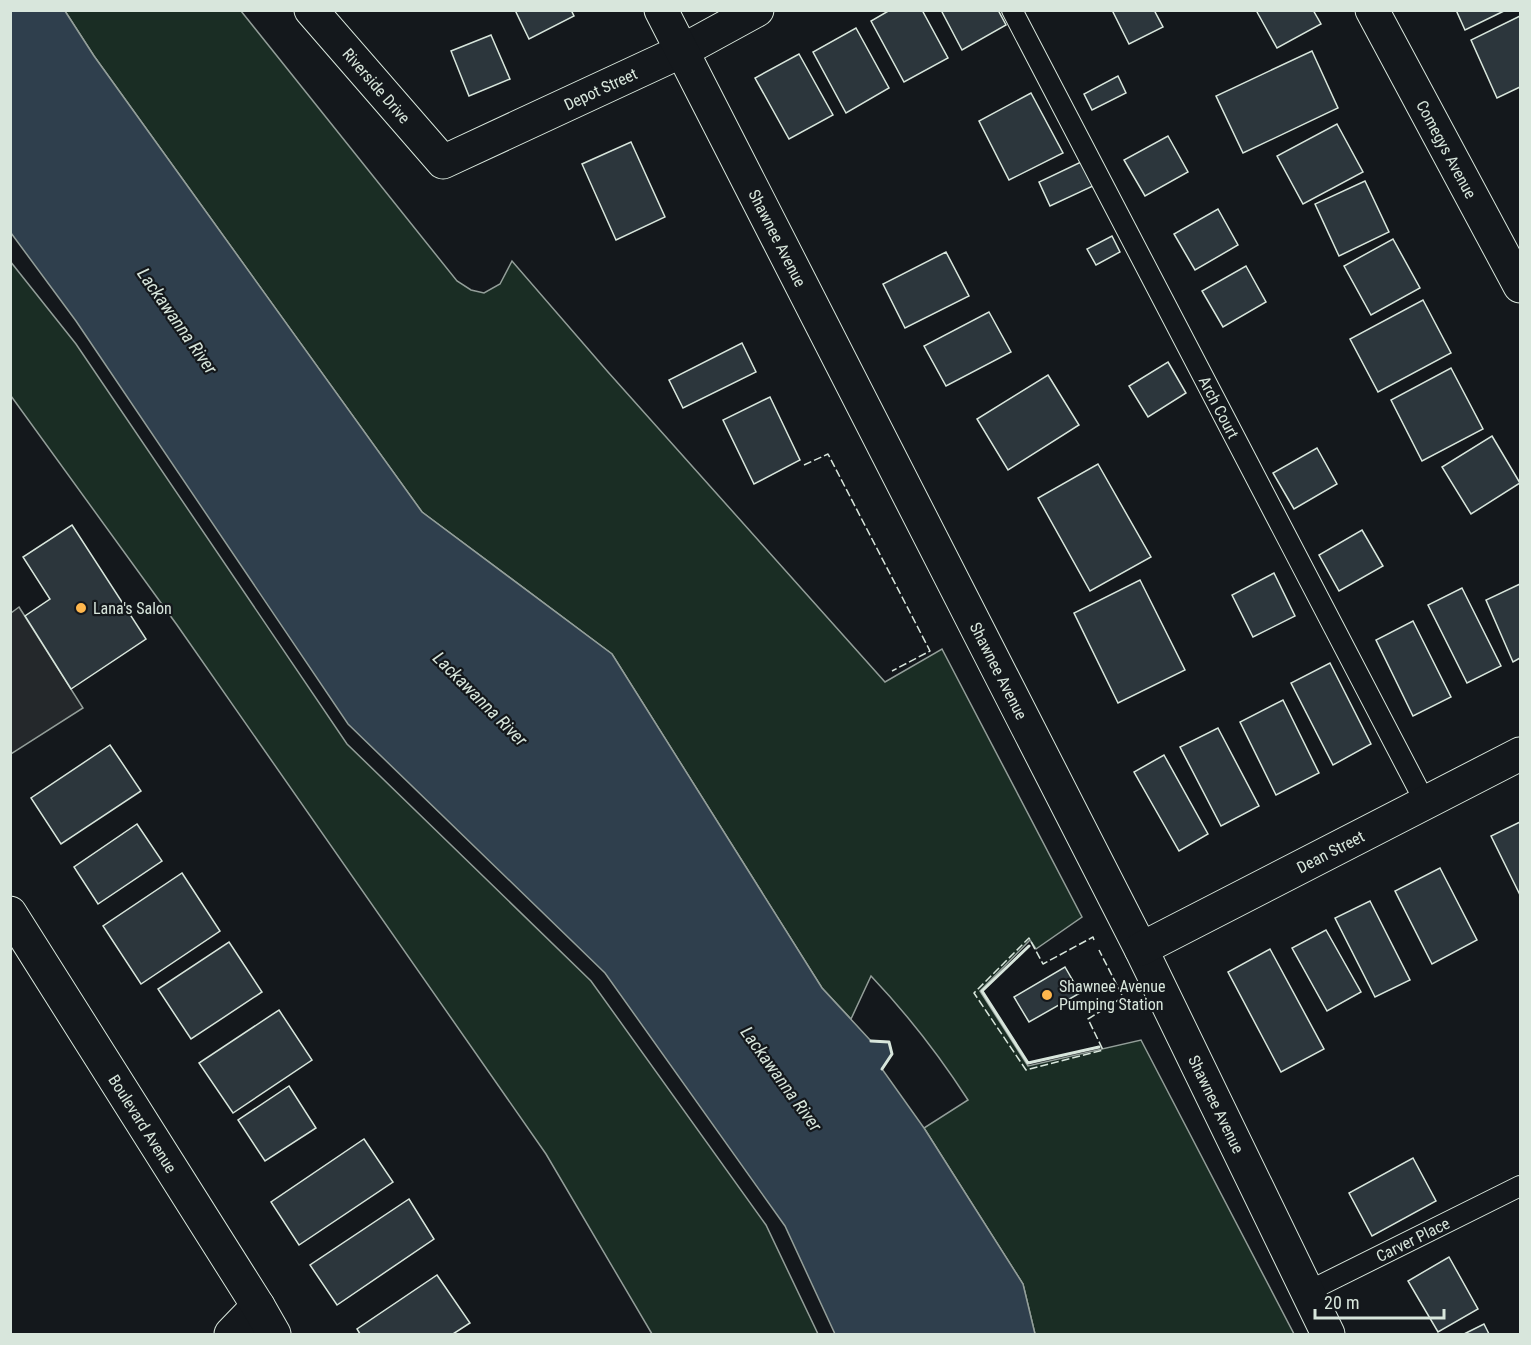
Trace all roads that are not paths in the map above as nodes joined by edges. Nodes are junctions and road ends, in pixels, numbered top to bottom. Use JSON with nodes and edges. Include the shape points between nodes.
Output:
{"nodes":[{"id":1,"x":311,"y":10,"type":"edge"},
{"id":2,"x":661,"y":10,"type":"edge"},
{"id":3,"x":757,"y":10,"type":"edge"},
{"id":4,"x":1012,"y":10,"type":"edge"},
{"id":5,"x":1372,"y":10,"type":"edge"},
{"id":6,"x":682,"y":51,"type":"junction"},
{"id":7,"x":443,"y":162,"type":"joint"},
{"id":8,"x":1521,"y":285,"type":"edge"},
{"id":9,"x":1521,"y":754,"type":"edge"},
{"id":10,"x":1426,"y":804,"type":"junction"},
{"id":11,"x":10,"y":913,"type":"edge"},
{"id":12,"x":1141,"y":949,"type":"junction"},
{"id":13,"x":1521,"y":1186,"type":"edge"},
{"id":14,"x":1307,"y":1292,"type":"junction"},
{"id":15,"x":258,"y":1306,"type":"junction"},
{"id":16,"x":231,"y":1335,"type":"edge"},
{"id":17,"x":274,"y":1335,"type":"edge"},
{"id":18,"x":1328,"y":1335,"type":"edge"}],
"edges":[{"from":1,"to":7,"type":"street","name":"Riverside Drive"},
{"from":2,"to":6,"type":"street","name":"Shawnee Avenue"},
{"from":3,"to":6,"type":"street","name":"Depot Street"},
{"from":4,"to":10,"type":"lane","name":"Arch Court"},
{"from":5,"to":8,"type":"street","name":"Comegys Avenue"},
{"from":6,"to":7,"type":"street","name":"Depot Street"},
{"from":6,"to":12,"type":"street","name":"Shawnee Avenue"},
{"from":9,"to":10,"type":"street","name":"Dean Street"},
{"from":10,"to":12,"type":"street","name":"Dean Street"},
{"from":11,"to":15,"type":"street","name":"Boulevard Avenue"},
{"from":12,"to":14,"type":"street","name":"Shawnee Avenue"},
{"from":13,"to":14,"type":"lane","name":"Carver Place"},
{"from":14,"to":18,"type":"street","name":"Shawnee Avenue"},
{"from":15,"to":16,"type":"street"},
{"from":15,"to":17,"type":"street","name":"Boulevard Avenue"}]}
